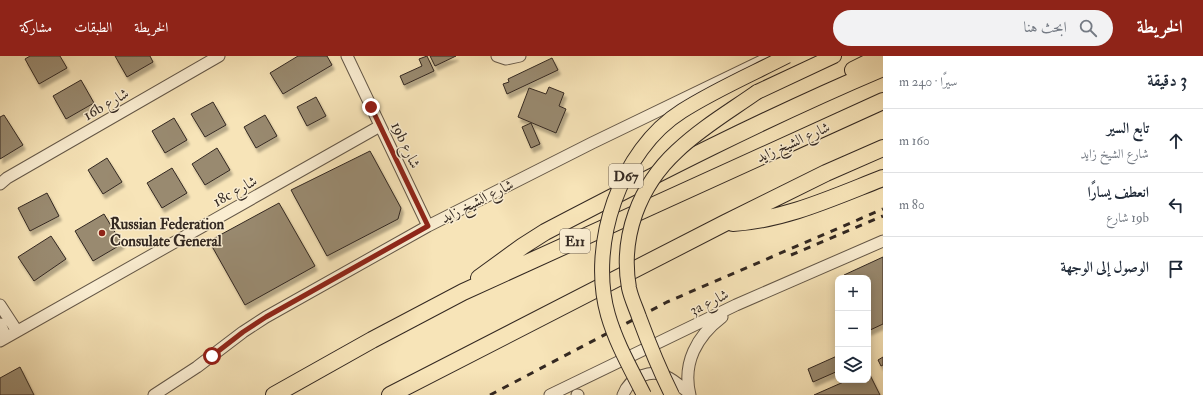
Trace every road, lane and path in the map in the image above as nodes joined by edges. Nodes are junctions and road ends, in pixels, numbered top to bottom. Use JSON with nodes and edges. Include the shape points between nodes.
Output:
{"nodes":[{"id":1,"x":219,"y":56,"type":"edge"},
{"id":2,"x":347,"y":56,"type":"edge"},
{"id":3,"x":498,"y":56,"type":"edge"},
{"id":4,"x":520,"y":56,"type":"edge"},
{"id":5,"x":772,"y":56,"type":"edge"},
{"id":6,"x":787,"y":56,"type":"edge"},
{"id":7,"x":834,"y":56,"type":"edge"},
{"id":8,"x":881,"y":56,"type":"edge"},
{"id":9,"x":761,"y":59,"type":"edge"},
{"id":10,"x":883,"y":68,"type":"edge"},
{"id":11,"x":806,"y":100,"type":"junction"},
{"id":12,"x":883,"y":101,"type":"edge"},
{"id":13,"x":380,"y":126,"type":"junction"},
{"id":14,"x":883,"y":148,"type":"edge"},
{"id":15,"x":883,"y":178,"type":"edge"},
{"id":16,"x":2,"y":181,"type":"edge"},
{"id":17,"x":725,"y":223,"type":"junction"},
{"id":18,"x":428,"y":226,"type":"junction"},
{"id":19,"x":883,"y":241,"type":"edge"},
{"id":20,"x":463,"y":292,"type":"junction"},
{"id":21,"x":0,"y":305,"type":"edge"},
{"id":22,"x":736,"y":305,"type":"junction"},
{"id":23,"x":0,"y":324,"type":"edge"},
{"id":24,"x":18,"y":330,"type":"junction"},
{"id":25,"x":3,"y":339,"type":"edge"},
{"id":26,"x":689,"y":394,"type":"edge"},
{"id":27,"x":154,"y":395,"type":"edge"},
{"id":28,"x":274,"y":395,"type":"edge"},
{"id":29,"x":390,"y":395,"type":"edge"},
{"id":30,"x":550,"y":395,"type":"edge"},
{"id":31,"x":623,"y":395,"type":"edge"},
{"id":32,"x":644,"y":395,"type":"edge"},
{"id":33,"x":672,"y":395,"type":"edge"}],
"edges":[{"from":1,"to":16,"type":"street","name":"16b شارع"},
{"from":2,"to":13,"type":"street","name":"19b شارع"},
{"from":3,"to":4,"type":"street","via":[[506,59]]},
{"from":5,"to":9,"type":"street","name":"شارع الشيخ زايد"},
{"from":6,"to":32,"type":"main road","number":"D67","bridge":true,"via":[[681,112],[651,137],[618,191],[608,220],[603,251],[602,283],[608,314],[618,344]]},
{"from":7,"to":33,"type":"main road","number":"D67","bridge":true,"via":[[757,92],[697,134],[655,175],[639,202],[630,225],[626,259],[629,290],[656,364]]},
{"from":8,"to":11,"type":"highway","via":[[842,76]]},
{"from":9,"to":18,"type":"street","name":"شارع الشيخ زايد"},
{"from":10,"to":11,"type":"highway"},
{"from":11,"to":20,"type":"highway","via":[[545,232],[502,260]]},
{"from":12,"to":20,"type":"highway","name":"شارع الشيخ زايد","number":"E11"},
{"from":13,"to":18,"type":"street","name":"19b شارع"},
{"from":13,"to":24,"type":"street","name":"18c شارع"},
{"from":14,"to":17,"type":"highway"},
{"from":15,"to":17,"type":"highway","via":[[783,215],[748,222]]},
{"from":17,"to":29,"type":"highway"},
{"from":18,"to":27,"type":"street","name":"شارع الشيخ زايد","via":[[260,320]]},
{"from":19,"to":22,"type":"street","name":"3a شارع"},
{"from":20,"to":28,"type":"highway","name":"شارع الشيخ زايد","number":"E11"},
{"from":21,"to":24,"type":"street"},
{"from":22,"to":26,"type":"street","via":[[708,328],[699,340],[689,364]]},
{"from":22,"to":30,"type":"street","name":"3a شارع"},
{"from":23,"to":25,"type":"street"},
{"from":24,"to":25,"type":"street","name":"18c شارع"},
{"from":26,"to":31,"type":"street","via":[[669,377],[649,373],[631,382]]}]}
